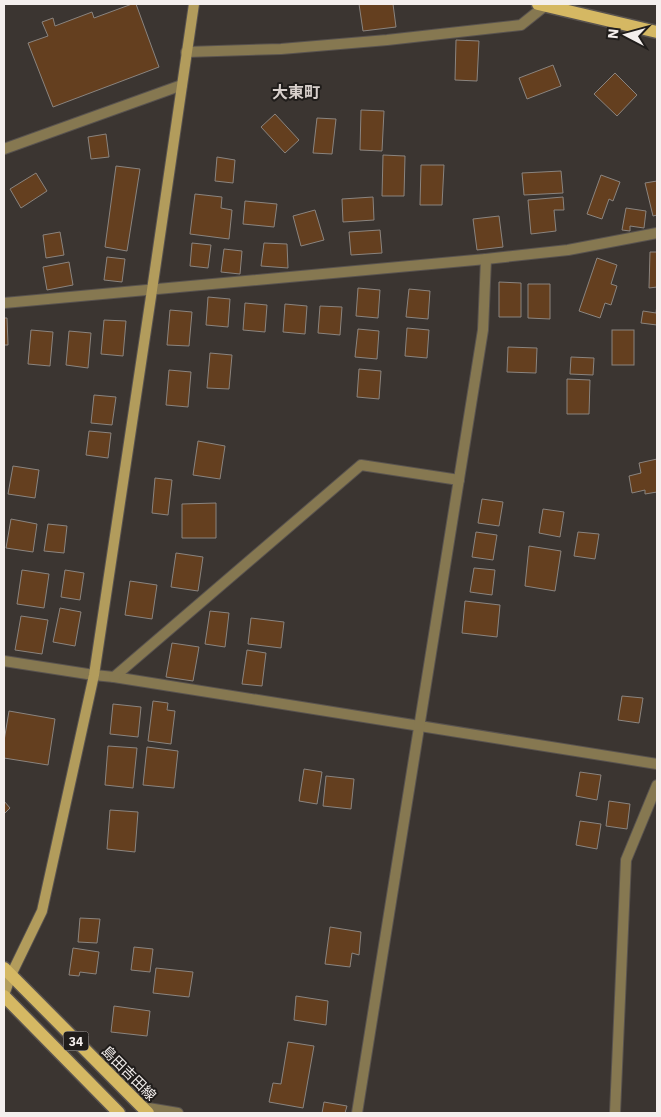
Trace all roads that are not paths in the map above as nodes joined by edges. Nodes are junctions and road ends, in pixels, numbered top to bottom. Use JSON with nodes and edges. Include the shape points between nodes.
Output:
{"nodes":[{"id":1,"x":194,"y":4,"type":"edge"},
{"id":2,"x":543,"y":4,"type":"edge"},
{"id":3,"x":657,"y":32,"type":"edge"},
{"id":4,"x":186,"y":52,"type":"junction"},
{"id":5,"x":182,"y":85,"type":"junction"},
{"id":6,"x":4,"y":149,"type":"edge"},
{"id":7,"x":657,"y":233,"type":"edge"},
{"id":8,"x":486,"y":259,"type":"junction"},
{"id":9,"x":152,"y":290,"type":"junction"},
{"id":10,"x":4,"y":303,"type":"edge"},
{"id":11,"x":459,"y":480,"type":"junction"},
{"id":12,"x":4,"y":661,"type":"edge"},
{"id":13,"x":94,"y":675,"type":"junction"},
{"id":14,"x":114,"y":677,"type":"junction"},
{"id":15,"x":419,"y":725,"type":"junction"},
{"id":16,"x":657,"y":764,"type":"edge"},
{"id":17,"x":657,"y":785,"type":"edge"},
{"id":18,"x":7,"y":971,"type":"edge"},
{"id":19,"x":4,"y":995,"type":"edge"},
{"id":20,"x":145,"y":1110,"type":"edge"},
{"id":21,"x":119,"y":1113,"type":"edge"},
{"id":22,"x":178,"y":1113,"type":"edge"},
{"id":23,"x":357,"y":1113,"type":"edge"},
{"id":24,"x":615,"y":1113,"type":"edge"}],
"edges":[{"from":1,"to":4,"type":"street"},
{"from":2,"to":3,"type":"main road"},
{"from":2,"to":4,"type":"street","via":[[521,25],[281,49]]},
{"from":4,"to":5,"type":"street"},
{"from":5,"to":6,"type":"street"},
{"from":5,"to":9,"type":"street"},
{"from":7,"to":8,"type":"street","via":[[568,250]]},
{"from":8,"to":9,"type":"street"},
{"from":8,"to":11,"type":"street","via":[[483,330]]},
{"from":9,"to":10,"type":"street"},
{"from":9,"to":13,"type":"street"},
{"from":11,"to":14,"type":"street","via":[[361,465]]},
{"from":11,"to":15,"type":"street"},
{"from":12,"to":13,"type":"street"},
{"from":13,"to":14,"type":"street"},
{"from":13,"to":18,"type":"street","via":[[42,911]]},
{"from":14,"to":15,"type":"street"},
{"from":15,"to":16,"type":"street"},
{"from":15,"to":23,"type":"street"},
{"from":17,"to":24,"type":"street","via":[[626,860]]},
{"from":18,"to":19,"type":"street"},
{"from":18,"to":20,"type":"main road","name":"島田吉田線","number":"34"},
{"from":19,"to":21,"type":"main road","number":"34"},
{"from":20,"to":22,"type":"street"}]}
